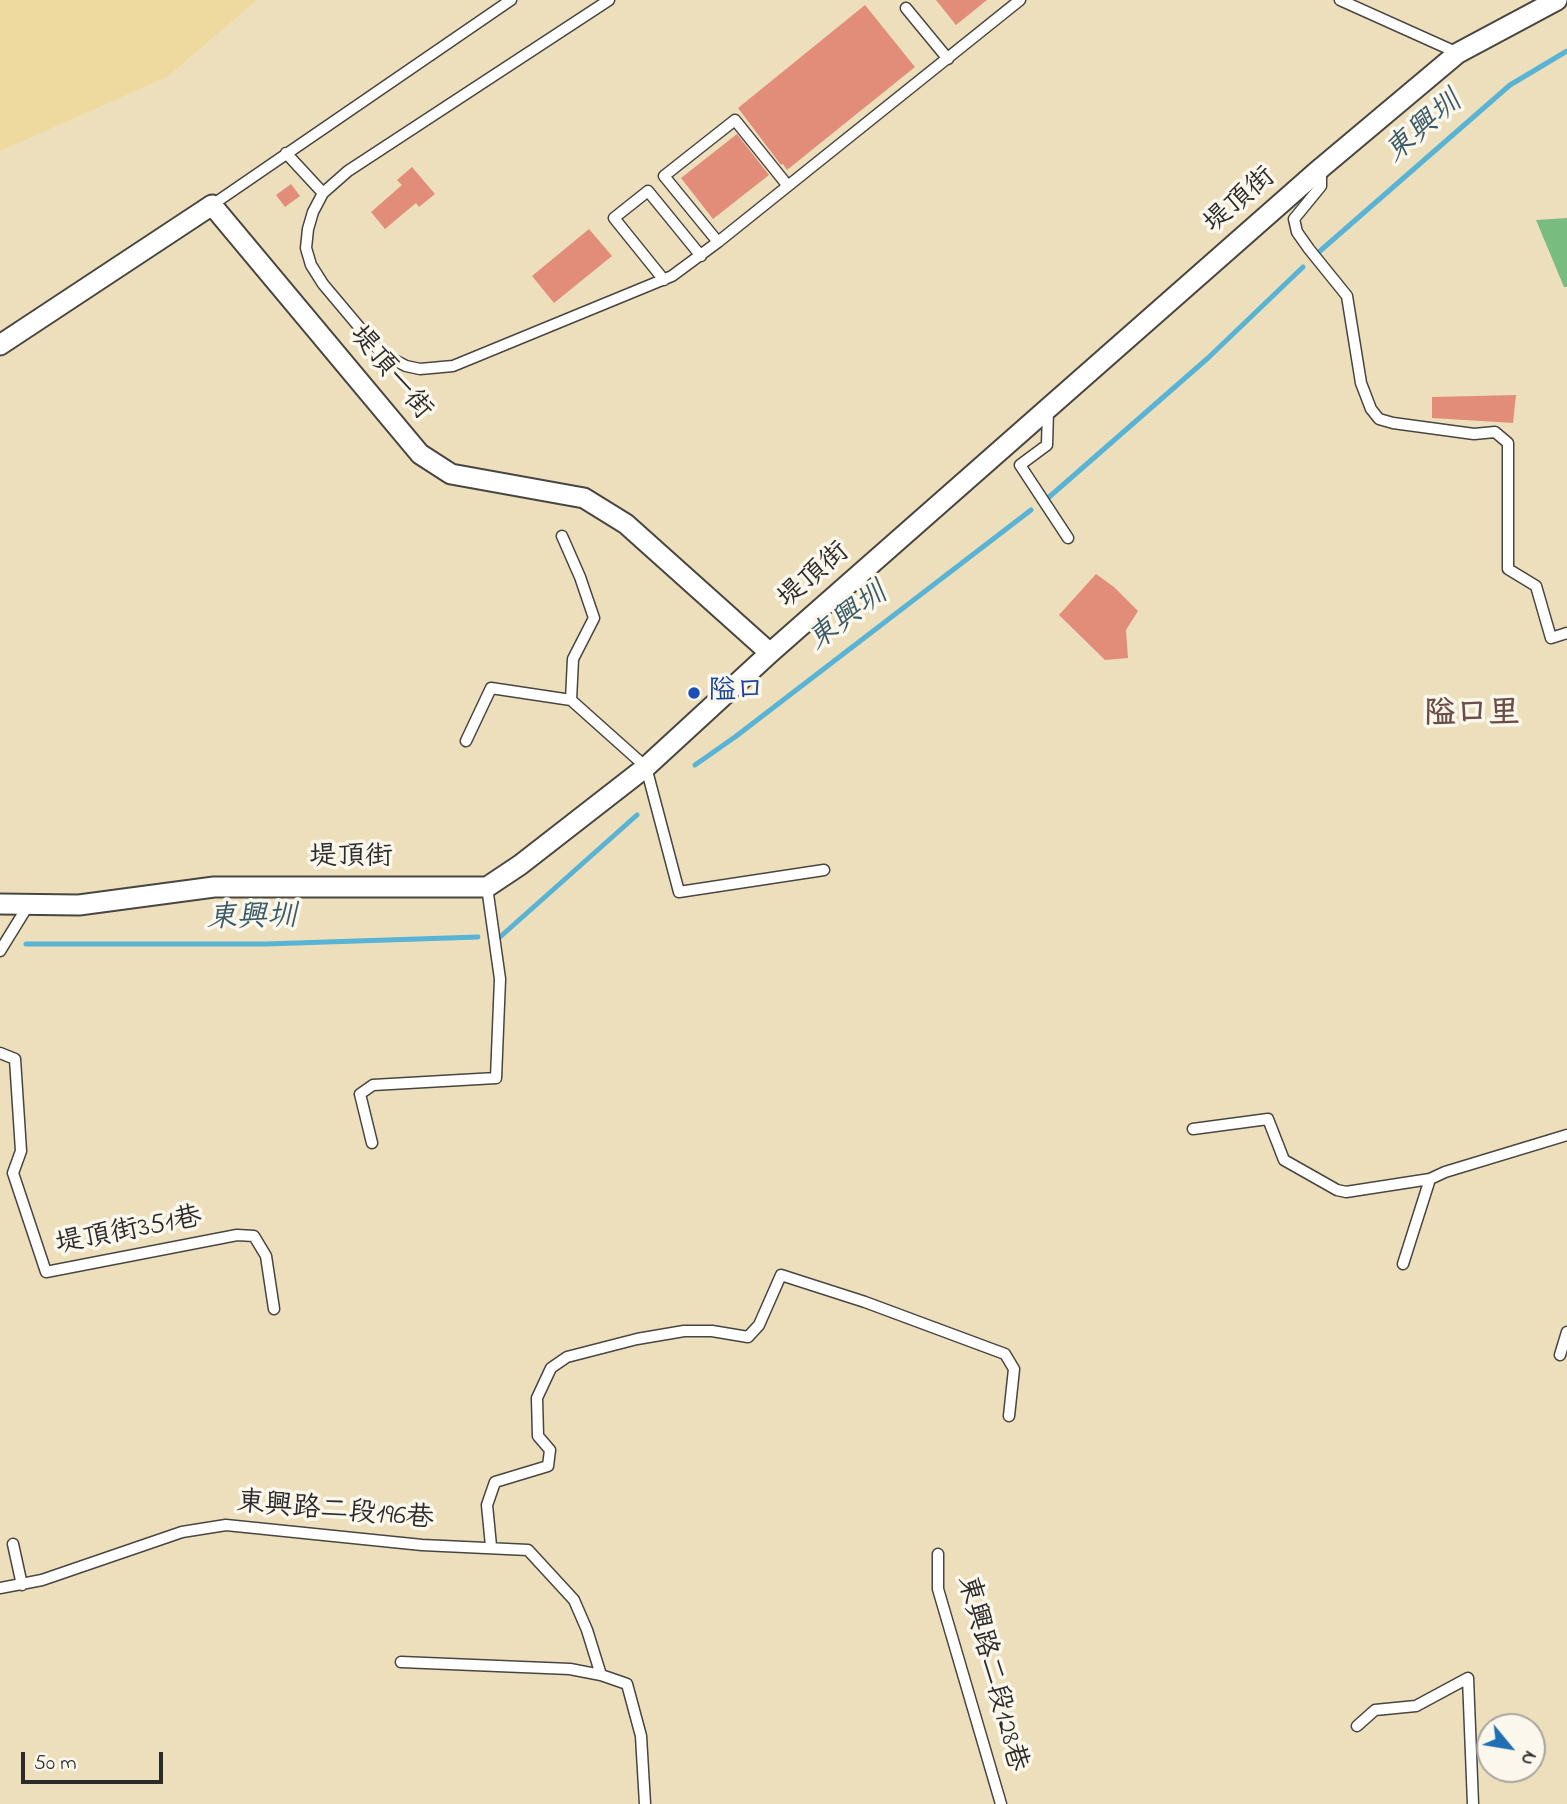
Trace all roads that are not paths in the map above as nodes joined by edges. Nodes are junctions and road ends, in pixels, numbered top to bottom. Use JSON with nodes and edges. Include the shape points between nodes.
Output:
{"nodes":[{"id":1,"x":511,"y":0,"type":"edge"},
{"id":2,"x":609,"y":0,"type":"edge"},
{"id":3,"x":1020,"y":0,"type":"edge"},
{"id":4,"x":1340,"y":0,"type":"edge"},
{"id":5,"x":1557,"y":0,"type":"edge"},
{"id":6,"x":906,"y":8,"type":"dead end"},
{"id":7,"x":1458,"y":53,"type":"junction"},
{"id":8,"x":948,"y":59,"type":"junction"},
{"id":9,"x":286,"y":153,"type":"junction"},
{"id":10,"x":1321,"y":169,"type":"junction"},
{"id":11,"x":788,"y":186,"type":"junction"},
{"id":12,"x":323,"y":193,"type":"junction"},
{"id":13,"x":212,"y":205,"type":"junction"},
{"id":14,"x":718,"y":242,"type":"junction"},
{"id":15,"x":701,"y":256,"type":"junction"},
{"id":16,"x":664,"y":280,"type":"junction"},
{"id":17,"x":0,"y":345,"type":"edge"},
{"id":18,"x":1048,"y":410,"type":"junction"},
{"id":19,"x":562,"y":536,"type":"dead end"},
{"id":20,"x":1068,"y":538,"type":"dead end"},
{"id":21,"x":1567,"y":633,"type":"edge"},
{"id":22,"x":770,"y":653,"type":"junction"},
{"id":23,"x":571,"y":700,"type":"junction"},
{"id":24,"x":466,"y":741,"type":"dead end"},
{"id":25,"x":646,"y":767,"type":"junction"},
{"id":26,"x":824,"y":870,"type":"dead end"},
{"id":27,"x":487,"y":887,"type":"junction"},
{"id":28,"x":0,"y":904,"type":"edge"},
{"id":29,"x":29,"y":904,"type":"junction"},
{"id":30,"x":0,"y":951,"type":"edge"},
{"id":31,"x":0,"y":1053,"type":"edge"},
{"id":32,"x":1193,"y":1129,"type":"dead end"},
{"id":33,"x":1567,"y":1135,"type":"edge"},
{"id":34,"x":372,"y":1143,"type":"dead end"},
{"id":35,"x":1430,"y":1179,"type":"junction"},
{"id":36,"x":1403,"y":1264,"type":"dead end"},
{"id":37,"x":274,"y":1309,"type":"dead end"},
{"id":38,"x":1567,"y":1332,"type":"edge"},
{"id":39,"x":1560,"y":1355,"type":"dead end"},
{"id":40,"x":1009,"y":1416,"type":"dead end"},
{"id":41,"x":13,"y":1544,"type":"dead end"},
{"id":42,"x":491,"y":1546,"type":"junction"},
{"id":43,"x":939,"y":1555,"type":"dead end"},
{"id":44,"x":22,"y":1585,"type":"junction"},
{"id":45,"x":0,"y":1588,"type":"edge"},
{"id":46,"x":401,"y":1662,"type":"dead end"},
{"id":47,"x":601,"y":1675,"type":"junction"},
{"id":48,"x":1357,"y":1726,"type":"dead end"},
{"id":49,"x":645,"y":1804,"type":"edge"},
{"id":50,"x":1001,"y":1804,"type":"edge"},
{"id":51,"x":1473,"y":1804,"type":"edge"}],
"edges":[{"from":1,"to":9,"type":"lane"},
{"from":2,"to":12,"type":"lane","via":[[348,171]]},
{"from":3,"to":8,"type":"lane"},
{"from":4,"to":7,"type":"lane"},
{"from":5,"to":7,"type":"street","name":"堤頂街"},
{"from":6,"to":8,"type":"lane"},
{"from":7,"to":10,"type":"street","name":"堤頂街"},
{"from":8,"to":11,"type":"lane"},
{"from":9,"to":12,"type":"lane"},
{"from":9,"to":13,"type":"lane"},
{"from":10,"to":18,"type":"street","name":"堤頂街"},
{"from":10,"to":21,"type":"lane","via":[[1321,186],[1294,219],[1297,232],[1347,296],[1361,383],[1371,409],[1379,419],[1393,424],[1474,434],[1495,432],[1508,443],[1508,569],[1536,586],[1551,638]]},
{"from":11,"to":14,"type":"lane"},
{"from":11,"to":14,"type":"lane","via":[[735,120],[664,176]]},
{"from":12,"to":16,"type":"lane","via":[[308,229],[306,248],[311,265],[371,343],[406,366],[453,366]]},
{"from":13,"to":17,"type":"street"},
{"from":13,"to":22,"type":"street","name":"堤頂一街","via":[[420,454],[451,474],[584,498],[626,524]]},
{"from":14,"to":15,"type":"lane"},
{"from":15,"to":16,"type":"lane"},
{"from":15,"to":16,"type":"lane","via":[[648,191],[614,218]]},
{"from":18,"to":20,"type":"lane","via":[[1047,445],[1020,465]]},
{"from":18,"to":22,"type":"street","name":"堤頂街"},
{"from":19,"to":23,"type":"lane","via":[[594,618],[573,659]]},
{"from":22,"to":25,"type":"street","name":"堤頂街"},
{"from":23,"to":24,"type":"lane","via":[[491,688]]},
{"from":23,"to":25,"type":"lane"},
{"from":25,"to":26,"type":"lane","via":[[679,892]]},
{"from":25,"to":27,"type":"street","name":"堤頂街"},
{"from":27,"to":29,"type":"street","name":"堤頂街","via":[[214,887],[79,905]]},
{"from":27,"to":34,"type":"lane","via":[[500,979],[496,1078],[373,1085],[360,1094]]},
{"from":28,"to":29,"type":"street","name":"堤頂街"},
{"from":29,"to":30,"type":"lane"},
{"from":31,"to":37,"type":"lane","name":"堤頂街351巷","via":[[15,1059],[21,1151],[13,1173],[46,1272],[237,1235],[254,1236],[266,1256]]},
{"from":32,"to":35,"type":"lane","via":[[1268,1119],[1284,1160],[1346,1192]]},
{"from":33,"to":35,"type":"lane"},
{"from":35,"to":36,"type":"lane"},
{"from":38,"to":39,"type":"lane"},
{"from":40,"to":42,"type":"lane","via":[[1014,1369],[1005,1354],[781,1275],[759,1325],[748,1337],[684,1331],[567,1357],[551,1368],[537,1398],[538,1436],[550,1450],[548,1466],[495,1482],[487,1505]]},
{"from":41,"to":44,"type":"lane"},
{"from":42,"to":44,"type":"lane","name":"東興路二段196巷","via":[[422,1545],[226,1525],[182,1532]]},
{"from":42,"to":47,"type":"lane","name":"東興路二段196巷","via":[[528,1550],[574,1600]]},
{"from":43,"to":50,"type":"lane","name":"東興路二段128巷","via":[[938,1589]]},
{"from":44,"to":45,"type":"lane","name":"東興路二段196巷"},
{"from":46,"to":47,"type":"lane","via":[[570,1669]]},
{"from":47,"to":49,"type":"lane","via":[[627,1684],[640,1736]]},
{"from":48,"to":51,"type":"lane","via":[[1375,1710],[1416,1706],[1468,1678]]}]}
